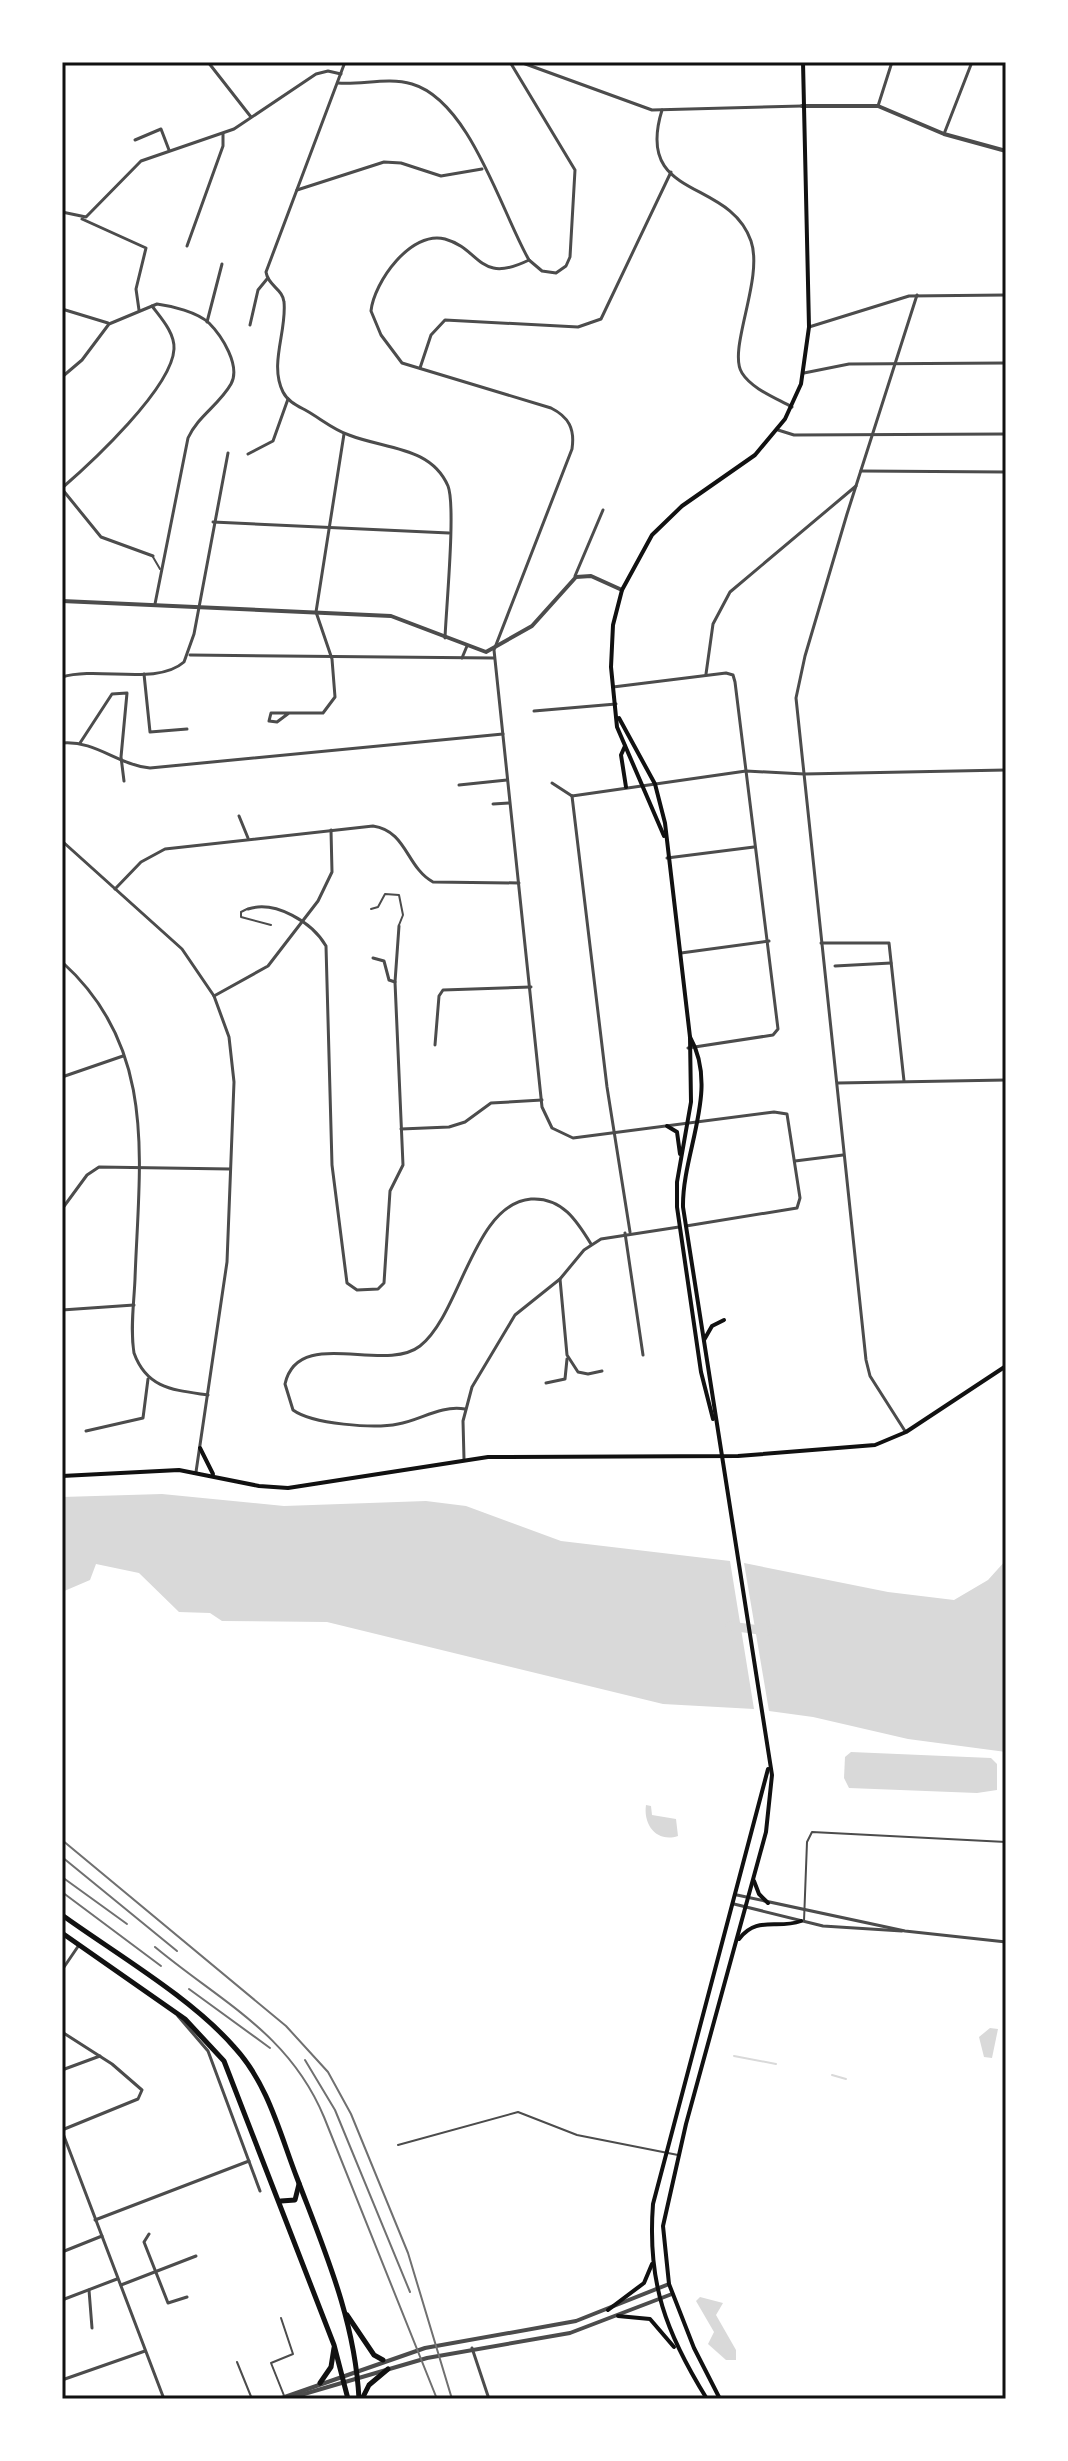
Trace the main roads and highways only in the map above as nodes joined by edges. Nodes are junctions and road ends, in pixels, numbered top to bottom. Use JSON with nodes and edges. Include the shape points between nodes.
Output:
{"nodes":[{"id":1,"x":803,"y":62,"type":"edge"},
{"id":2,"x":619,"y":717,"type":"junction"},
{"id":3,"x":631,"y":743,"type":"junction"},
{"id":4,"x":625,"y":746,"type":"junction"},
{"id":5,"x":626,"y":787,"type":"road end"},
{"id":6,"x":664,"y":836,"type":"junction"},
{"id":7,"x":690,"y":1037,"type":"junction"},
{"id":8,"x":697,"y":1062,"type":"junction"},
{"id":9,"x":690,"y":1063,"type":"junction"},
{"id":10,"x":692,"y":1085,"type":"junction"},
{"id":11,"x":700,"y":1085,"type":"junction"},
{"id":12,"x":667,"y":1126,"type":"road end"},
{"id":13,"x":680,"y":1160,"type":"junction"},
{"id":14,"x":683,"y":1226,"type":"junction"},
{"id":15,"x":724,"y":1320,"type":"dead end"},
{"id":16,"x":704,"y":1341,"type":"junction"},
{"id":17,"x":1006,"y":1366,"type":"edge"},
{"id":18,"x":714,"y":1421,"type":"junction"},
{"id":19,"x":200,"y":1448,"type":"road end"},
{"id":20,"x":62,"y":1476,"type":"edge"},
{"id":21,"x":214,"y":1476,"type":"junction"},
{"id":22,"x":769,"y":1765,"type":"junction"},
{"id":23,"x":753,"y":1879,"type":"junction"},
{"id":24,"x":768,"y":1903,"type":"road end"},
{"id":25,"x":62,"y":1915,"type":"edge"},
{"id":26,"x":803,"y":1922,"type":"road end"},
{"id":27,"x":62,"y":1933,"type":"edge"},
{"id":28,"x":736,"y":1942,"type":"junction"},
{"id":29,"x":299,"y":2183,"type":"junction"},
{"id":30,"x":281,"y":2201,"type":"junction"},
{"id":31,"x":652,"y":2262,"type":"junction"},
{"id":32,"x":608,"y":2310,"type":"road end"},
{"id":33,"x":346,"y":2314,"type":"junction"},
{"id":34,"x":618,"y":2316,"type":"road end"},
{"id":35,"x":334,"y":2345,"type":"junction"},
{"id":36,"x":678,"y":2352,"type":"junction"},
{"id":37,"x":383,"y":2360,"type":"road end"},
{"id":38,"x":391,"y":2368,"type":"road end"},
{"id":39,"x":320,"y":2383,"type":"road end"},
{"id":40,"x":348,"y":2399,"type":"edge"},
{"id":41,"x":360,"y":2399,"type":"edge"},
{"id":42,"x":707,"y":2399,"type":"edge"},
{"id":43,"x":720,"y":2399,"type":"edge"}],
"edges":[{"from":1,"to":2,"type":"main road","via":[[809,327],[804,373],[778,430],[742,465],[662,523],[643,547],[622,590],[611,639]]},
{"from":2,"to":3,"type":"main road"},
{"from":2,"to":4,"type":"main road"},
{"from":3,"to":4,"type":"main road"},
{"from":3,"to":6,"type":"main road","via":[[655,784]]},
{"from":4,"to":5,"type":"main road","via":[[621,755]]},
{"from":4,"to":6,"type":"main road"},
{"from":6,"to":7,"type":"main road"},
{"from":7,"to":8,"type":"main road"},
{"from":7,"to":9,"type":"main road"},
{"from":8,"to":9,"type":"main road"},
{"from":8,"to":11,"type":"main road"},
{"from":9,"to":10,"type":"main road"},
{"from":10,"to":11,"type":"main road"},
{"from":10,"to":13,"type":"main road"},
{"from":11,"to":14,"type":"main road"},
{"from":12,"to":13,"type":"main road","via":[[678,1134]]},
{"from":13,"to":14,"type":"main road","via":[[676,1195]]},
{"from":14,"to":16,"type":"main road"},
{"from":14,"to":18,"type":"main road","via":[[701,1372]]},
{"from":15,"to":16,"type":"main road","via":[[712,1326]]},
{"from":16,"to":18,"type":"main road"},
{"from":17,"to":21,"type":"main road","via":[[906,1432],[875,1445],[738,1456],[464,1459],[288,1488]]},
{"from":18,"to":22,"type":"main road"},
{"from":19,"to":21,"type":"main road"},
{"from":20,"to":21,"type":"main road"},
{"from":22,"to":23,"type":"main road","via":[[771,1807]]},
{"from":22,"to":31,"type":"main road","via":[[665,2152],[653,2204]]},
{"from":23,"to":24,"type":"main road"},
{"from":23,"to":28,"type":"main road"},
{"from":25,"to":29,"type":"main road","via":[[207,2020],[235,2047],[261,2085]]},
{"from":26,"to":28,"type":"main road","via":[[755,1925]]},
{"from":27,"to":30,"type":"main road","via":[[176,2012],[214,2047],[231,2073]]},
{"from":28,"to":43,"type":"main road","via":[[663,2226],[672,2294]]},
{"from":29,"to":30,"type":"main road","via":[[295,2200]]},
{"from":29,"to":33,"type":"main road"},
{"from":30,"to":35,"type":"main road"},
{"from":31,"to":32,"type":"main road","via":[[644,2283]]},
{"from":31,"to":36,"type":"main road"},
{"from":33,"to":37,"type":"main road"},
{"from":33,"to":41,"type":"main road"},
{"from":34,"to":36,"type":"main road","via":[[650,2319]]},
{"from":35,"to":39,"type":"main road","via":[[331,2367]]},
{"from":35,"to":40,"type":"main road"},
{"from":36,"to":42,"type":"main road"},
{"from":38,"to":41,"type":"main road"}]}
